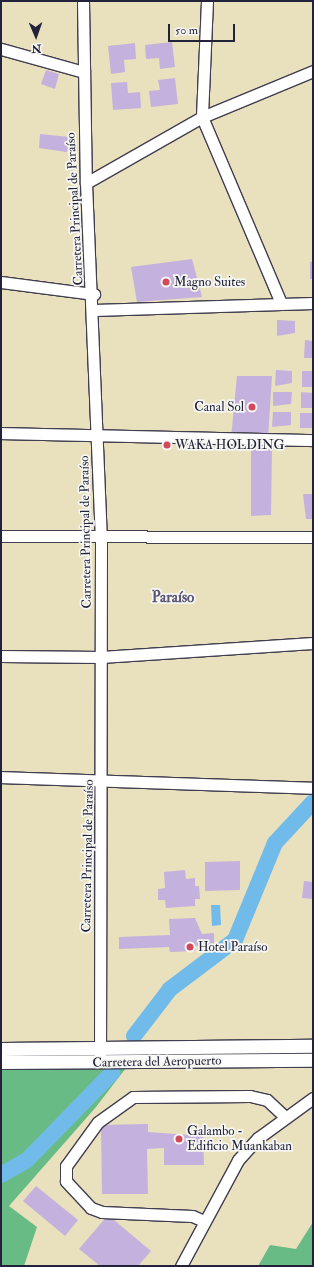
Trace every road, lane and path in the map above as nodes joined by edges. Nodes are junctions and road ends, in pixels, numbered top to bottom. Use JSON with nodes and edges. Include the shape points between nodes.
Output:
{"nodes":[{"id":1,"x":83,"y":1,"type":"edge"},
{"id":2,"x":207,"y":1,"type":"edge"},
{"id":3,"x":1,"y":49,"type":"edge"},
{"id":4,"x":313,"y":71,"type":"edge"},
{"id":5,"x":84,"y":72,"type":"junction"},
{"id":6,"x":202,"y":116,"type":"junction"},
{"id":7,"x":86,"y":183,"type":"junction"},
{"id":8,"x":1,"y":282,"type":"edge"},
{"id":9,"x":94,"y":294,"type":"junction"},
{"id":10,"x":313,"y":302,"type":"edge"},
{"id":11,"x":281,"y":303,"type":"junction"},
{"id":12,"x":94,"y":310,"type":"junction"},
{"id":13,"x":1,"y":433,"type":"edge"},
{"id":14,"x":99,"y":436,"type":"junction"},
{"id":15,"x":313,"y":440,"type":"edge"},
{"id":16,"x":1,"y":536,"type":"edge"},
{"id":17,"x":313,"y":537,"type":"edge"},
{"id":18,"x":101,"y":539,"type":"junction"},
{"id":19,"x":313,"y":643,"type":"edge"},
{"id":20,"x":1,"y":656,"type":"edge"},
{"id":21,"x":101,"y":657,"type":"junction"},
{"id":22,"x":1,"y":776,"type":"edge"},
{"id":23,"x":103,"y":778,"type":"junction"},
{"id":24,"x":313,"y":788,"type":"edge"},
{"id":25,"x":313,"y":1046,"type":"edge"},
{"id":26,"x":1,"y":1049,"type":"edge"},
{"id":27,"x":100,"y":1050,"type":"junction"},
{"id":28,"x":313,"y":1060,"type":"edge"},
{"id":29,"x":1,"y":1062,"type":"edge"},
{"id":30,"x":100,"y":1064,"type":"junction"},
{"id":31,"x":313,"y":1098,"type":"edge"},
{"id":32,"x":284,"y":1116,"type":"junction"},
{"id":33,"x":204,"y":1221,"type":"junction"},
{"id":34,"x":181,"y":1266,"type":"edge"}],
"edges":[{"from":1,"to":5,"type":"street","name":"Carretera Principal de Paraíso"},
{"from":2,"to":6,"type":"street"},
{"from":3,"to":5,"type":"street"},
{"from":4,"to":6,"type":"street"},
{"from":5,"to":7,"type":"street","name":"Carretera Principal de Paraíso"},
{"from":6,"to":7,"type":"street"},
{"from":6,"to":11,"type":"street"},
{"from":7,"to":9,"type":"street","name":"Carretera Principal de Paraíso"},
{"from":8,"to":9,"type":"street"},
{"from":9,"to":12,"type":"street","name":"Carretera Principal de Paraíso"},
{"from":10,"to":11,"type":"street"},
{"from":11,"to":12,"type":"street"},
{"from":12,"to":14,"type":"street","name":"Carretera Principal de Paraíso"},
{"from":13,"to":14,"type":"street"},
{"from":14,"to":15,"type":"street"},
{"from":14,"to":18,"type":"street","name":"Carretera Principal de Paraíso"},
{"from":16,"to":18,"type":"street"},
{"from":17,"to":18,"type":"street"},
{"from":18,"to":21,"type":"street","name":"Carretera Principal de Paraíso"},
{"from":19,"to":21,"type":"street"},
{"from":20,"to":21,"type":"street"},
{"from":21,"to":23,"type":"street","name":"Carretera Principal de Paraíso"},
{"from":22,"to":23,"type":"street"},
{"from":23,"to":24,"type":"street"},
{"from":23,"to":27,"type":"street","name":"Carretera Principal de Paraíso"},
{"from":25,"to":27,"type":"main road","name":"Carretera del Aeropuerto"},
{"from":26,"to":27,"type":"main road","name":"Carretera del Aeropuerto"},
{"from":27,"to":30,"type":"street","name":"Carretera Principal de Paraíso"},
{"from":28,"to":30,"type":"main road","name":"Carretera del Aeropuerto"},
{"from":29,"to":30,"type":"main road","name":"Carretera del Aeropuerto"},
{"from":31,"to":32,"type":"street"},
{"from":32,"to":33,"type":"street","via":[[238,1160]]},
{"from":32,"to":33,"type":"street","via":[[267,1100],[250,1096],[133,1097],[98,1122],[66,1166],[66,1181],[91,1208],[102,1212],[192,1216]]},
{"from":33,"to":34,"type":"street"}]}
